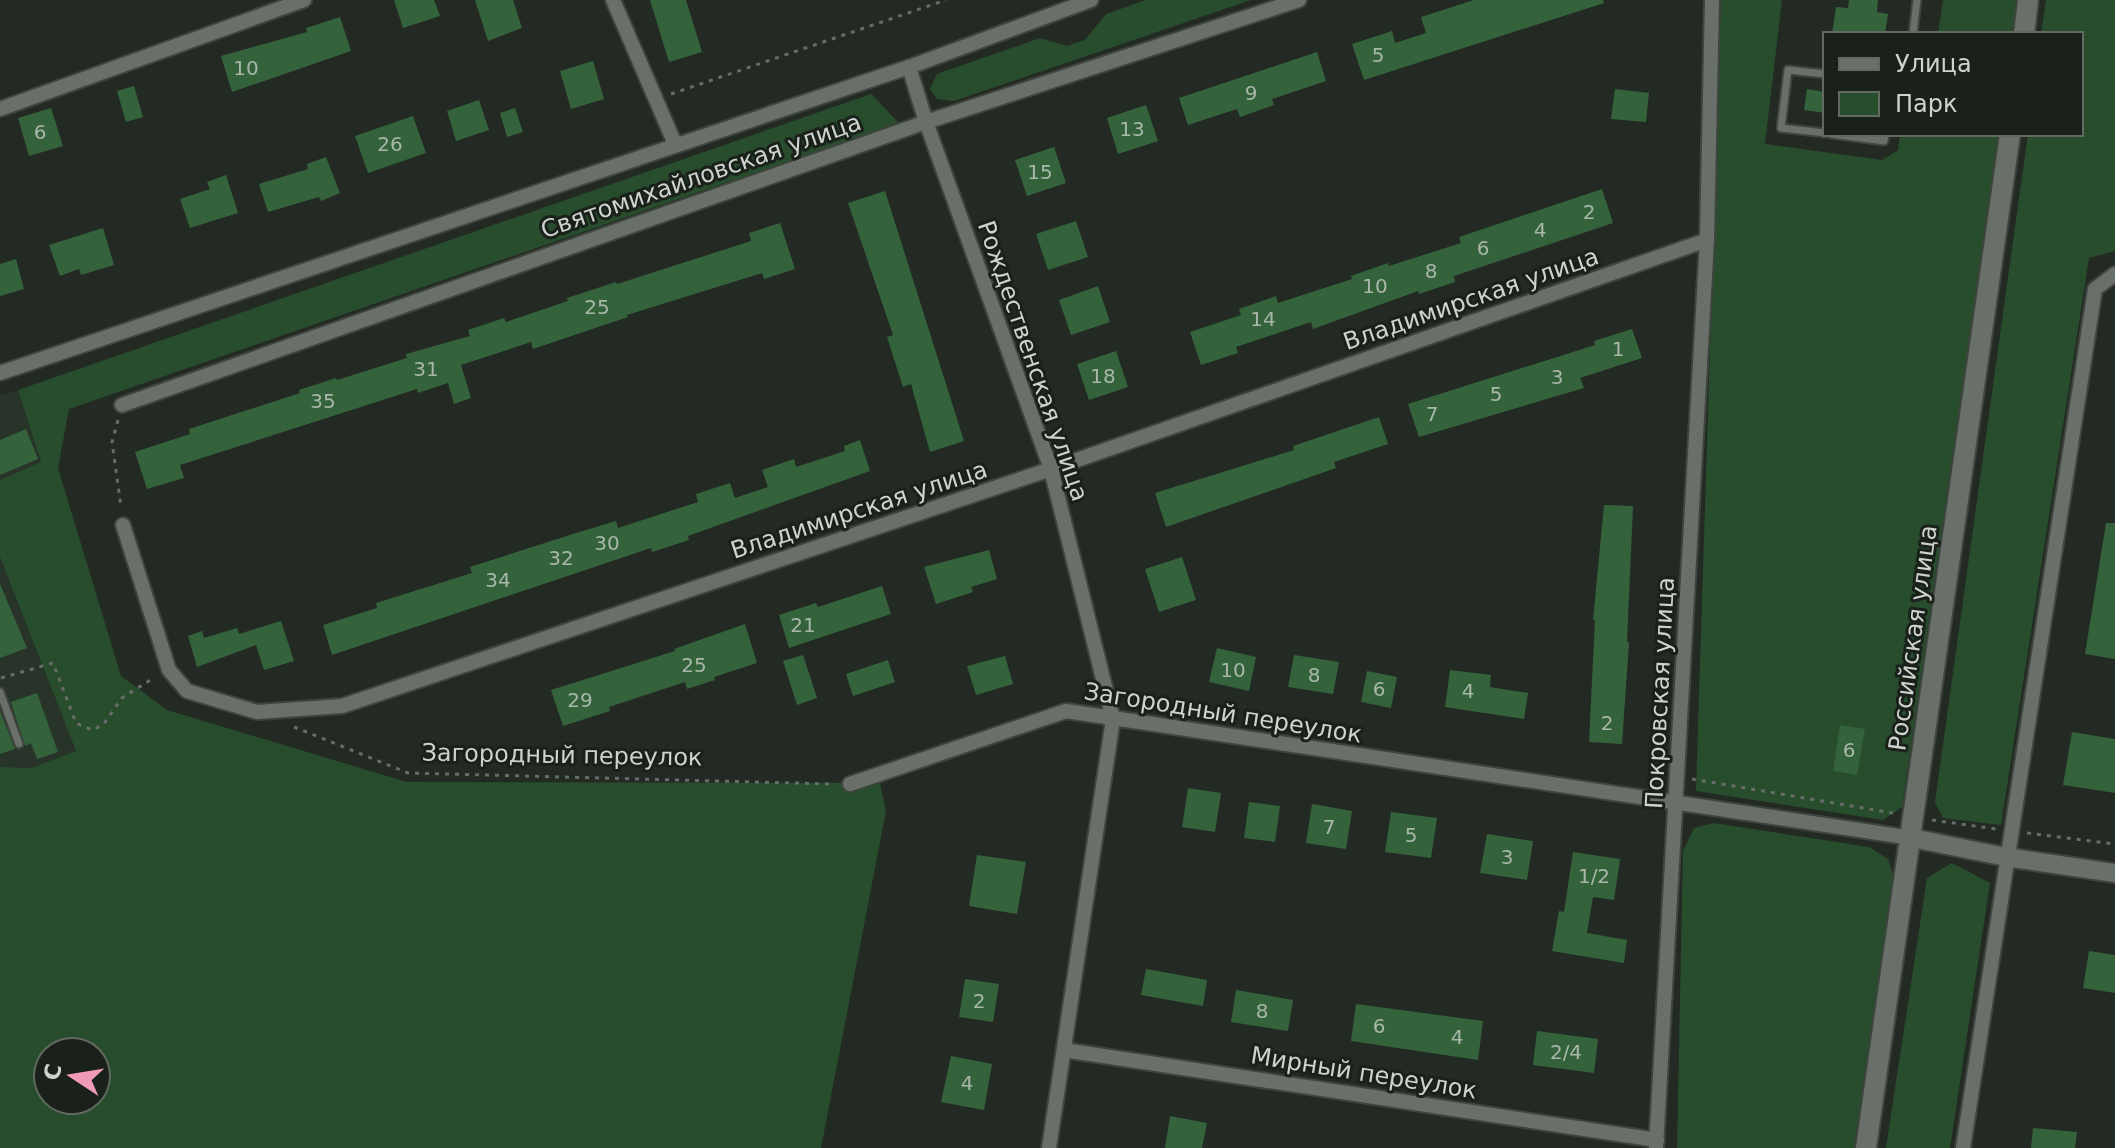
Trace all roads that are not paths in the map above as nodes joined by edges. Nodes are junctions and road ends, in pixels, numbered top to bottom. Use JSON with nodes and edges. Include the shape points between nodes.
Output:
{"nodes":[{"id":1,"x":304,"y":0,"type":"edge"},
{"id":2,"x":613,"y":0,"type":"edge"},
{"id":3,"x":1091,"y":0,"type":"edge"},
{"id":4,"x":1299,"y":0,"type":"edge"},
{"id":5,"x":1712,"y":0,"type":"edge"},
{"id":6,"x":1917,"y":0,"type":"edge"},
{"id":7,"x":2028,"y":0,"type":"edge"},
{"id":8,"x":1913,"y":32,"type":"edge"},
{"id":9,"x":2024,"y":32,"type":"edge"},
{"id":10,"x":909,"y":67,"type":"junction"},
{"id":11,"x":1823,"y":74,"type":"edge"},
{"id":12,"x":0,"y":109,"type":"edge"},
{"id":13,"x":926,"y":122,"type":"junction"},
{"id":14,"x":1823,"y":133,"type":"edge"},
{"id":15,"x":1846,"y":136,"type":"edge"},
{"id":16,"x":1885,"y":136,"type":"edge"},
{"id":17,"x":2010,"y":136,"type":"edge"},
{"id":18,"x":675,"y":144,"type":"junction"},
{"id":19,"x":1707,"y":240,"type":"junction"},
{"id":20,"x":2115,"y":274,"type":"edge"},
{"id":21,"x":0,"y":373,"type":"edge"},
{"id":22,"x":122,"y":405,"type":"road end"},
{"id":23,"x":1051,"y":469,"type":"junction"},
{"id":24,"x":123,"y":525,"type":"road end"},
{"id":25,"x":0,"y":692,"type":"edge"},
{"id":26,"x":1113,"y":719,"type":"junction"},
{"id":27,"x":19,"y":744,"type":"dead end"},
{"id":28,"x":850,"y":784,"type":"road end"},
{"id":29,"x":1676,"y":803,"type":"junction"},
{"id":30,"x":1912,"y":838,"type":"junction"},
{"id":31,"x":2006,"y":857,"type":"junction"},
{"id":32,"x":2115,"y":873,"type":"edge"},
{"id":33,"x":1064,"y":1050,"type":"junction"},
{"id":34,"x":1656,"y":1144,"type":"edge"},
{"id":35,"x":1049,"y":1148,"type":"edge"},
{"id":36,"x":1866,"y":1148,"type":"edge"},
{"id":37,"x":1963,"y":1148,"type":"edge"}],
"edges":[{"from":1,"to":12,"type":"street"},
{"from":2,"to":18,"type":"street"},
{"from":3,"to":10,"type":"street","name":"Святомихайловская улица"},
{"from":4,"to":13,"type":"street","name":"Святомихайловская улица"},
{"from":5,"to":19,"type":"street","name":"Покровская улица"},
{"from":6,"to":8,"type":"lane"},
{"from":7,"to":9,"type":"main road"},
{"from":10,"to":13,"type":"street","name":"Рождественская улица"},
{"from":10,"to":18,"type":"street","name":"Святомихайловская улица"},
{"from":11,"to":14,"type":"lane","via":[[1788,70],[1781,128]]},
{"from":13,"to":22,"type":"street","name":"Святомихайловская улица"},
{"from":13,"to":23,"type":"street","name":"Рождественская улица"},
{"from":15,"to":16,"type":"lane","via":[[1884,141]]},
{"from":17,"to":30,"type":"main road","name":"Российская улица"},
{"from":18,"to":21,"type":"street","name":"Святомихайловская улица"},
{"from":19,"to":23,"type":"street","name":"Владимирская улица"},
{"from":19,"to":29,"type":"street","name":"Покровская улица"},
{"from":20,"to":31,"type":"street","via":[[2095,289]]},
{"from":23,"to":24,"type":"street","name":"Владимирская улица","via":[[342,706],[257,712],[187,691],[169,670]]},
{"from":23,"to":26,"type":"street","name":"Рождественская улица"},
{"from":25,"to":27,"type":"lane"},
{"from":26,"to":28,"type":"street","name":"Загородный переулок","via":[[1066,711]]},
{"from":26,"to":29,"type":"street","name":"Загородный переулок"},
{"from":26,"to":33,"type":"street","name":"Рождественская улица"},
{"from":29,"to":30,"type":"street","name":"Загородный переулок"},
{"from":29,"to":34,"type":"street","name":"Покровская улица"},
{"from":30,"to":31,"type":"street"},
{"from":30,"to":36,"type":"main road","name":"Российская улица"},
{"from":31,"to":32,"type":"street"},
{"from":31,"to":37,"type":"street"},
{"from":33,"to":34,"type":"street","name":"Мирный переулок"},
{"from":33,"to":35,"type":"street","name":"Рождественская улица"}]}
